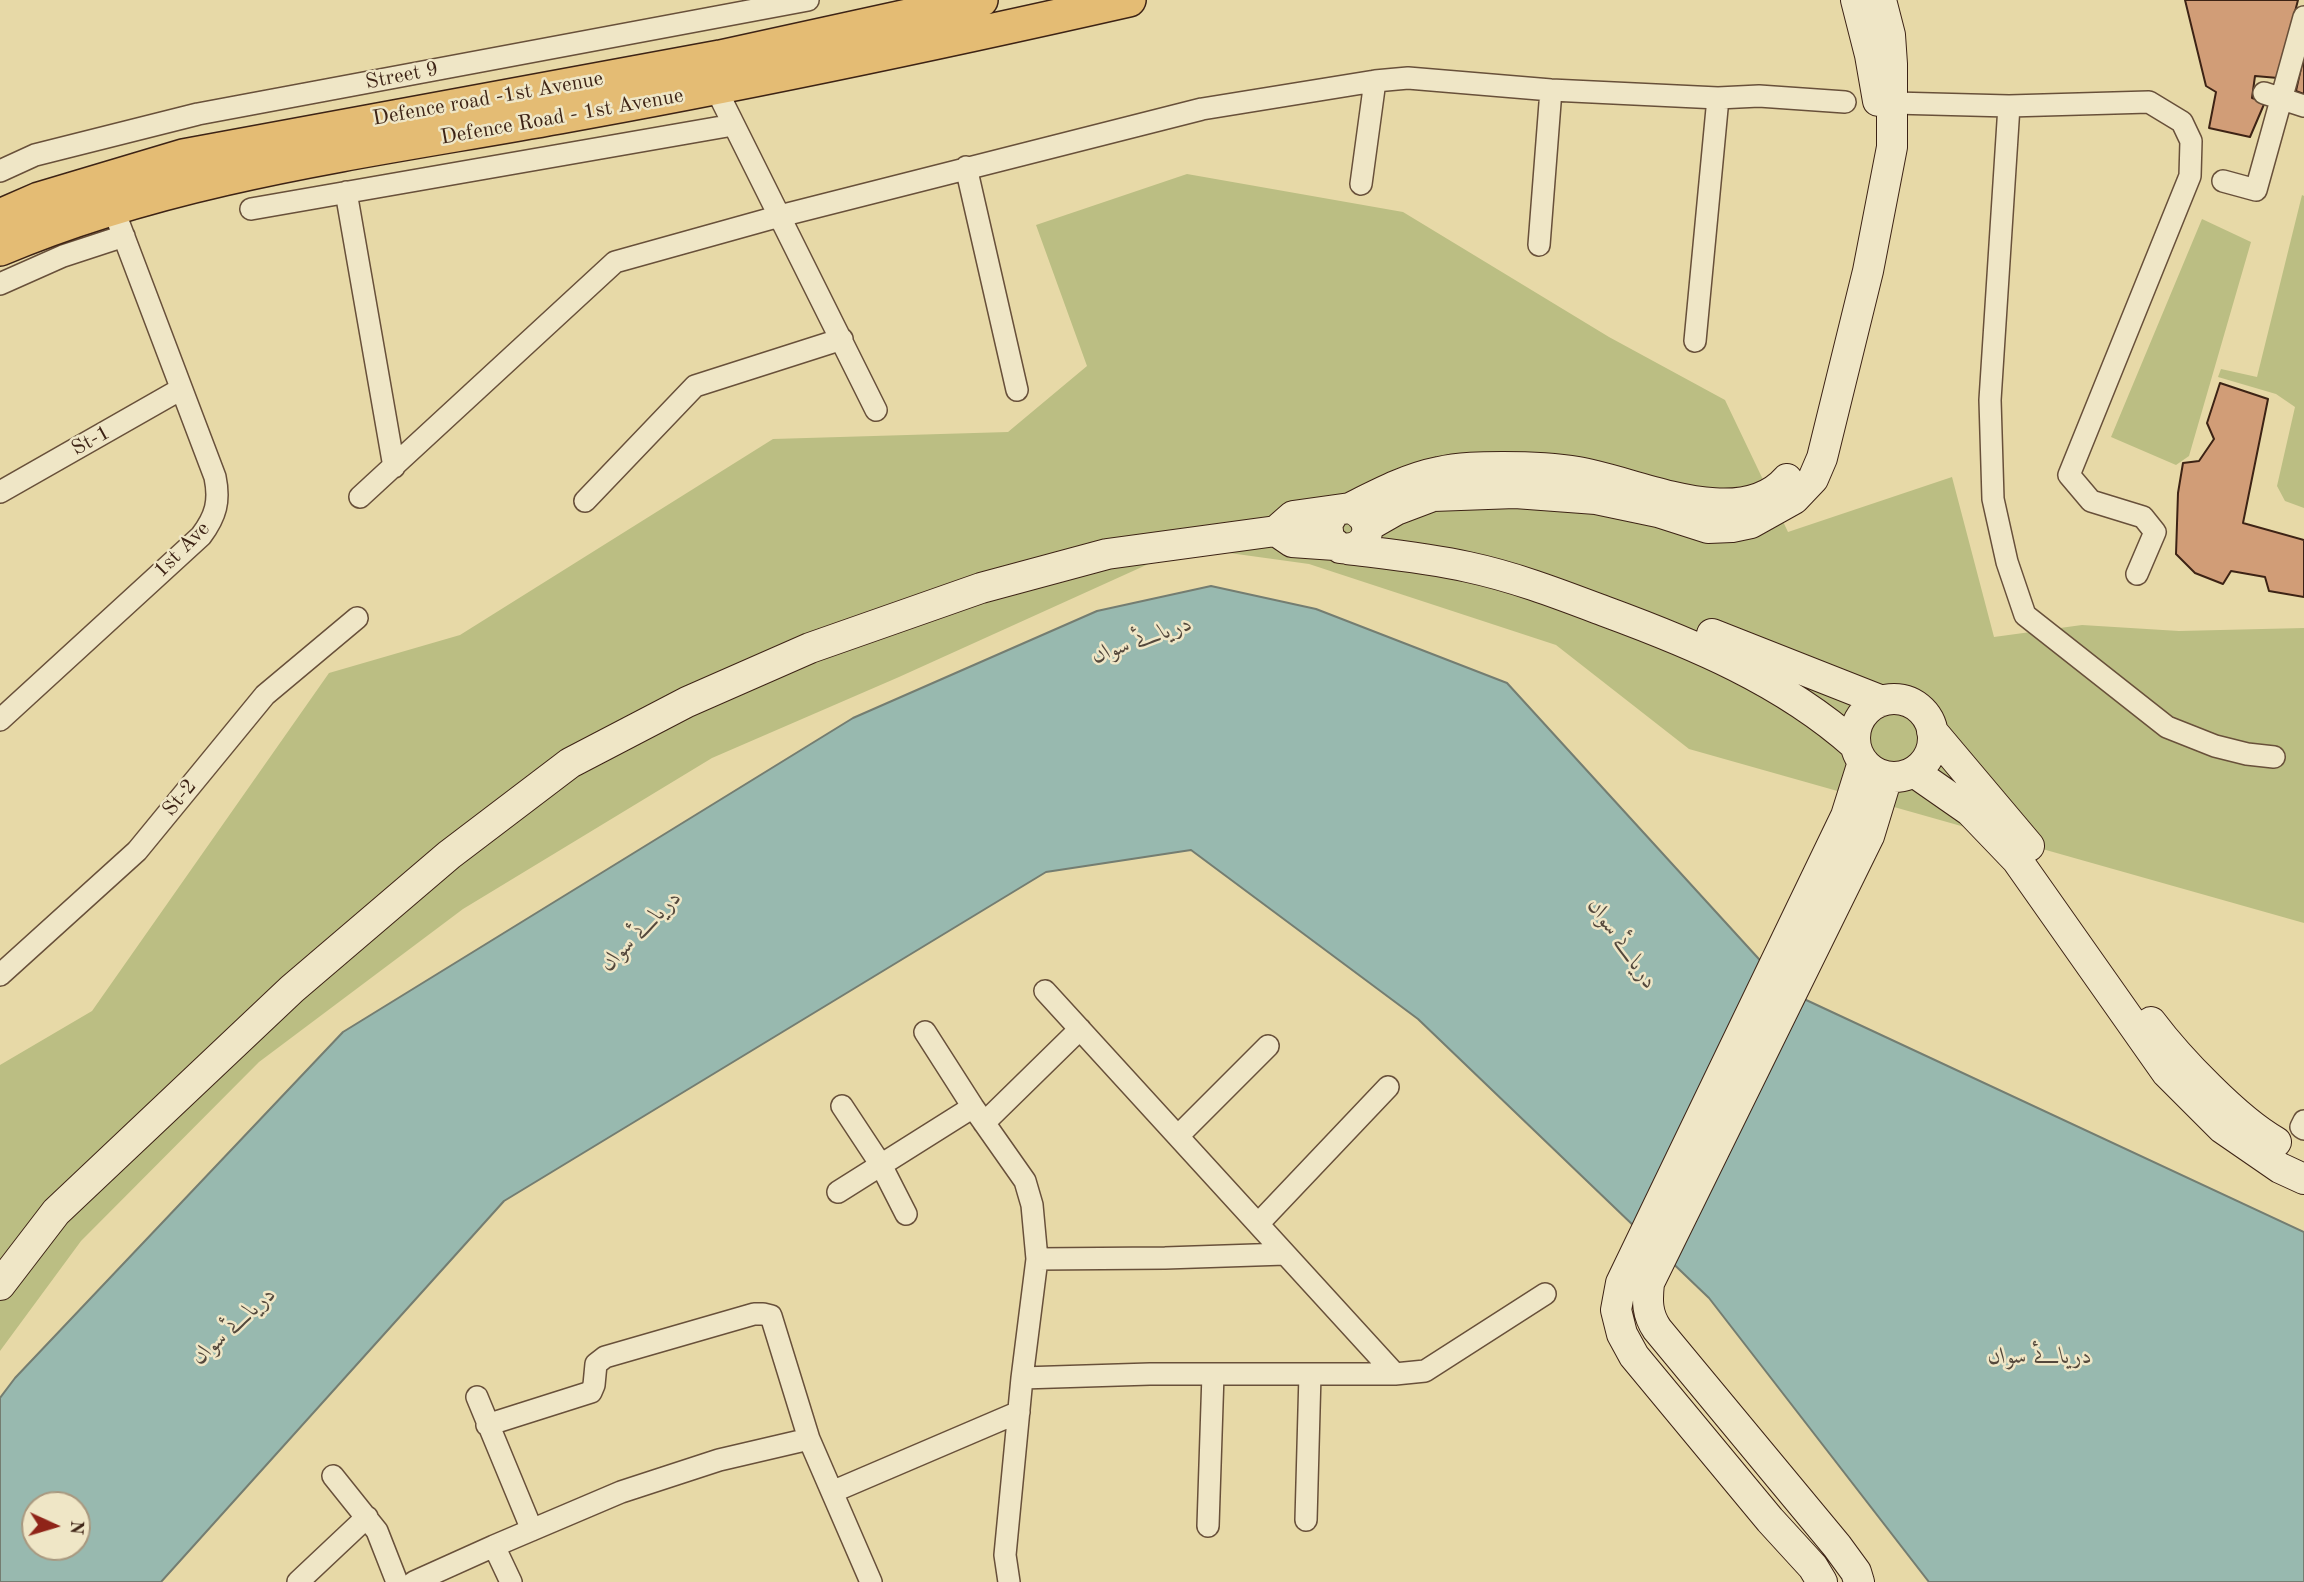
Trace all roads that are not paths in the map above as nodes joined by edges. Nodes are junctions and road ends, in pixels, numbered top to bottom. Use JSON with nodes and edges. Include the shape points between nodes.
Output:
{"nodes":[{"id":1,"x":808,"y":0,"type":"edge"},
{"id":2,"x":981,"y":0,"type":"edge"},
{"id":3,"x":1129,"y":0,"type":"edge"},
{"id":4,"x":1856,"y":0,"type":"edge"},
{"id":5,"x":1881,"y":0,"type":"edge"},
{"id":6,"x":2304,"y":17,"type":"edge"},
{"id":7,"x":827,"y":50,"type":"junction"},
{"id":8,"x":1375,"y":80,"type":"junction"},
{"id":9,"x":716,"y":89,"type":"junction"},
{"id":10,"x":1551,"y":90,"type":"junction"},
{"id":11,"x":2273,"y":96,"type":"junction"},
{"id":12,"x":1718,"y":98,"type":"junction"},
{"id":13,"x":1845,"y":102,"type":"dead end"},
{"id":14,"x":1894,"y":103,"type":"junction"},
{"id":15,"x":2009,"y":106,"type":"junction"},
{"id":16,"x":2304,"y":106,"type":"edge"},
{"id":17,"x":733,"y":125,"type":"junction"},
{"id":18,"x":967,"y":167,"type":"junction"},
{"id":19,"x":0,"y":171,"type":"edge"},
{"id":20,"x":2223,"y":181,"type":"dead end"},
{"id":21,"x":1361,"y":184,"type":"dead end"},
{"id":22,"x":346,"y":192,"type":"junction"},
{"id":23,"x":251,"y":208,"type":"dead end"},
{"id":24,"x":0,"y":216,"type":"edge"},
{"id":25,"x":780,"y":216,"type":"junction"},
{"id":26,"x":119,"y":222,"type":"junction"},
{"id":27,"x":1539,"y":246,"type":"dead end"},
{"id":28,"x":0,"y":249,"type":"edge"},
{"id":29,"x":0,"y":284,"type":"edge"},
{"id":30,"x":842,"y":339,"type":"junction"},
{"id":31,"x":1695,"y":341,"type":"dead end"},
{"id":32,"x":181,"y":389,"type":"junction"},
{"id":33,"x":1017,"y":390,"type":"dead end"},
{"id":34,"x":876,"y":410,"type":"dead end"},
{"id":35,"x":394,"y":467,"type":"junction"},
{"id":36,"x":0,"y":492,"type":"edge"},
{"id":37,"x":360,"y":497,"type":"dead end"},
{"id":38,"x":585,"y":501,"type":"dead end"},
{"id":39,"x":1350,"y":529,"type":"junction"},
{"id":40,"x":2137,"y":574,"type":"dead end"},
{"id":41,"x":357,"y":618,"type":"dead end"},
{"id":42,"x":1882,"y":701,"type":"junction"},
{"id":43,"x":0,"y":720,"type":"edge"},
{"id":44,"x":1932,"y":731,"type":"junction"},
{"id":45,"x":2274,"y":757,"type":"dead end"},
{"id":46,"x":1880,"y":764,"type":"junction"},
{"id":47,"x":0,"y":975,"type":"edge"},
{"id":48,"x":1045,"y":991,"type":"dead end"},
{"id":49,"x":1080,"y":1029,"type":"junction"},
{"id":50,"x":925,"y":1032,"type":"dead end"},
{"id":51,"x":1268,"y":1046,"type":"dead end"},
{"id":52,"x":1388,"y":1087,"type":"dead end"},
{"id":53,"x":842,"y":1106,"type":"dead end"},
{"id":54,"x":978,"y":1115,"type":"junction"},
{"id":55,"x":2304,"y":1121,"type":"edge"},
{"id":56,"x":2304,"y":1129,"type":"edge"},
{"id":57,"x":1178,"y":1136,"type":"junction"},
{"id":58,"x":2304,"y":1158,"type":"edge"},
{"id":59,"x":881,"y":1165,"type":"junction"},
{"id":60,"x":2304,"y":1179,"type":"edge"},
{"id":61,"x":838,"y":1192,"type":"dead end"},
{"id":62,"x":906,"y":1214,"type":"dead end"},
{"id":63,"x":1258,"y":1224,"type":"junction"},
{"id":64,"x":1285,"y":1254,"type":"junction"},
{"id":65,"x":1037,"y":1259,"type":"junction"},
{"id":66,"x":1635,"y":1283,"type":"junction"},
{"id":67,"x":0,"y":1285,"type":"edge"},
{"id":68,"x":1545,"y":1294,"type":"dead end"},
{"id":69,"x":1213,"y":1374,"type":"junction"},
{"id":70,"x":1310,"y":1374,"type":"junction"},
{"id":71,"x":1395,"y":1374,"type":"junction"},
{"id":72,"x":1022,"y":1378,"type":"junction"},
{"id":73,"x":477,"y":1397,"type":"dead end"},
{"id":74,"x":1018,"y":1412,"type":"junction"},
{"id":75,"x":487,"y":1425,"type":"junction"},
{"id":76,"x":809,"y":1439,"type":"junction"},
{"id":77,"x":333,"y":1476,"type":"dead end"},
{"id":78,"x":832,"y":1492,"type":"junction"},
{"id":79,"x":367,"y":1517,"type":"junction"},
{"id":80,"x":1306,"y":1520,"type":"dead end"},
{"id":81,"x":1208,"y":1527,"type":"dead end"},
{"id":82,"x":531,"y":1530,"type":"junction"},
{"id":83,"x":494,"y":1546,"type":"junction"},
{"id":84,"x":298,"y":1582,"type":"edge"},
{"id":85,"x":397,"y":1582,"type":"edge"},
{"id":86,"x":414,"y":1582,"type":"edge"},
{"id":87,"x":511,"y":1582,"type":"edge"},
{"id":88,"x":872,"y":1582,"type":"edge"},
{"id":89,"x":1009,"y":1582,"type":"edge"},
{"id":90,"x":1822,"y":1582,"type":"edge"},
{"id":91,"x":1859,"y":1582,"type":"edge"}],
"edges":[{"from":1,"to":19,"type":"street","name":"Street 9","via":[[198,114],[34,155]]},
{"from":2,"to":7,"type":"main road","name":"Defence road -1st Avenue"},
{"from":3,"to":7,"type":"main road","name":"Defence Road - 1st Avenue"},
{"from":4,"to":39,"type":"main road","via":[[1878,93],[1874,155],[1856,254],[1819,401],[1800,463],[1781,486],[1756,498],[1709,503],[1578,472],[1476,468],[1439,472],[1391,488]]},
{"from":5,"to":14,"type":"main road","via":[[1890,35]]},
{"from":6,"to":11,"type":"street"},
{"from":7,"to":9,"type":"main road","name":"Defence Road - 1st Avenue"},
{"from":7,"to":24,"type":"main road","name":"Defence road -1st Avenue","via":[[720,57],[183,156],[39,199]]},
{"from":8,"to":10,"type":"street","via":[[1408,78]]},
{"from":8,"to":18,"type":"street","via":[[1202,110]]},
{"from":8,"to":21,"type":"street"},
{"from":9,"to":17,"type":"street"},
{"from":9,"to":26,"type":"main road","name":"Defence Road - 1st Avenue","via":[[193,185]]},
{"from":10,"to":12,"type":"street"},
{"from":10,"to":27,"type":"street"},
{"from":11,"to":16,"type":"street"},
{"from":11,"to":20,"type":"street","via":[[2256,190]]},
{"from":12,"to":13,"type":"street"},
{"from":12,"to":31,"type":"street"},
{"from":14,"to":15,"type":"street"},
{"from":14,"to":39,"type":"main road","via":[[1892,147],[1868,271],[1822,458],[1813,479],[1794,499],[1751,523],[1708,528],[1596,499],[1515,493],[1433,496]]},
{"from":15,"to":40,"type":"street","via":[[2149,102],[2182,122],[2191,141],[2190,176],[2069,475],[2091,501],[2143,517],[2155,532]]},
{"from":15,"to":45,"type":"street","via":[[1990,400],[1993,499],[2025,615],[2167,727],[2215,746]]},
{"from":17,"to":22,"type":"street"},
{"from":17,"to":25,"type":"street"},
{"from":18,"to":25,"type":"street"},
{"from":18,"to":33,"type":"street"},
{"from":22,"to":23,"type":"street"},
{"from":22,"to":35,"type":"street"},
{"from":25,"to":30,"type":"street"},
{"from":25,"to":35,"type":"street","via":[[615,262]]},
{"from":26,"to":28,"type":"main road","name":"Defence Road - 1st Avenue","via":[[55,226]]},
{"from":26,"to":29,"type":"street","via":[[63,256]]},
{"from":26,"to":32,"type":"street","name":"1st Ave"},
{"from":30,"to":34,"type":"street"},
{"from":30,"to":38,"type":"street","via":[[695,386]]},
{"from":32,"to":36,"type":"street","name":"St-1"},
{"from":32,"to":43,"type":"street","name":"1st Ave","via":[[215,477],[218,493],[212,522]]},
{"from":35,"to":37,"type":"street"},
{"from":39,"to":42,"type":"main road","via":[[1469,548],[1550,571],[1644,604]]},
{"from":39,"to":46,"type":"main road","via":[[1507,576],[1676,637],[1805,704]]},
{"from":39,"to":67,"type":"main road","via":[[1293,516],[1276,531],[1107,554],[981,588],[810,648],[687,702],[570,763],[449,855],[292,989],[56,1212]]},
{"from":41,"to":47,"type":"street","name":"St-2","via":[[265,695],[136,851]]},
{"from":42,"to":44,"type":"main road","via":[[1910,703],[1925,714]]},
{"from":42,"to":46,"type":"main road","via":[[1860,718],[1855,736]]},
{"from":44,"to":46,"type":"main road","via":[[1927,759]]},
{"from":44,"to":58,"type":"main road","via":[[2071,901],[2172,1046],[2263,1135]]},
{"from":46,"to":60,"type":"main road","via":[[1970,811],[2017,860],[2167,1073],[2222,1128]]},
{"from":46,"to":66,"type":"main road","via":[[1846,816]]},
{"from":46,"to":66,"type":"main road","via":[[1869,835]]},
{"from":48,"to":49,"type":"street"},
{"from":49,"to":54,"type":"street"},
{"from":49,"to":57,"type":"street"},
{"from":50,"to":54,"type":"street"},
{"from":51,"to":57,"type":"street"},
{"from":52,"to":63,"type":"street"},
{"from":53,"to":59,"type":"street"},
{"from":54,"to":59,"type":"street"},
{"from":54,"to":65,"type":"street","via":[[1025,1181]]},
{"from":55,"to":56,"type":"street"},
{"from":57,"to":63,"type":"street"},
{"from":59,"to":61,"type":"street"},
{"from":59,"to":62,"type":"street"},
{"from":63,"to":64,"type":"street"},
{"from":64,"to":65,"type":"street"},
{"from":64,"to":71,"type":"street"},
{"from":65,"to":72,"type":"street"},
{"from":66,"to":90,"type":"main road","via":[[1616,1310],[1634,1356]]},
{"from":66,"to":91,"type":"main road","via":[[1657,1329],[1837,1546]]},
{"from":68,"to":71,"type":"street","via":[[1425,1371]]},
{"from":69,"to":70,"type":"street"},
{"from":69,"to":72,"type":"street"},
{"from":69,"to":81,"type":"street"},
{"from":70,"to":71,"type":"street"},
{"from":70,"to":80,"type":"street"},
{"from":72,"to":74,"type":"street"},
{"from":73,"to":75,"type":"street"},
{"from":74,"to":78,"type":"street"},
{"from":74,"to":89,"type":"street","via":[[1005,1555]]},
{"from":75,"to":76,"type":"street","via":[[591,1392],[596,1364],[605,1357],[763,1314],[771,1316]]},
{"from":75,"to":82,"type":"street"},
{"from":76,"to":78,"type":"street"},
{"from":76,"to":82,"type":"street","via":[[634,1488]]},
{"from":77,"to":79,"type":"street"},
{"from":78,"to":88,"type":"street"},
{"from":79,"to":84,"type":"street"},
{"from":79,"to":85,"type":"street"},
{"from":82,"to":83,"type":"street"},
{"from":83,"to":86,"type":"street"},
{"from":83,"to":87,"type":"street"}]}
